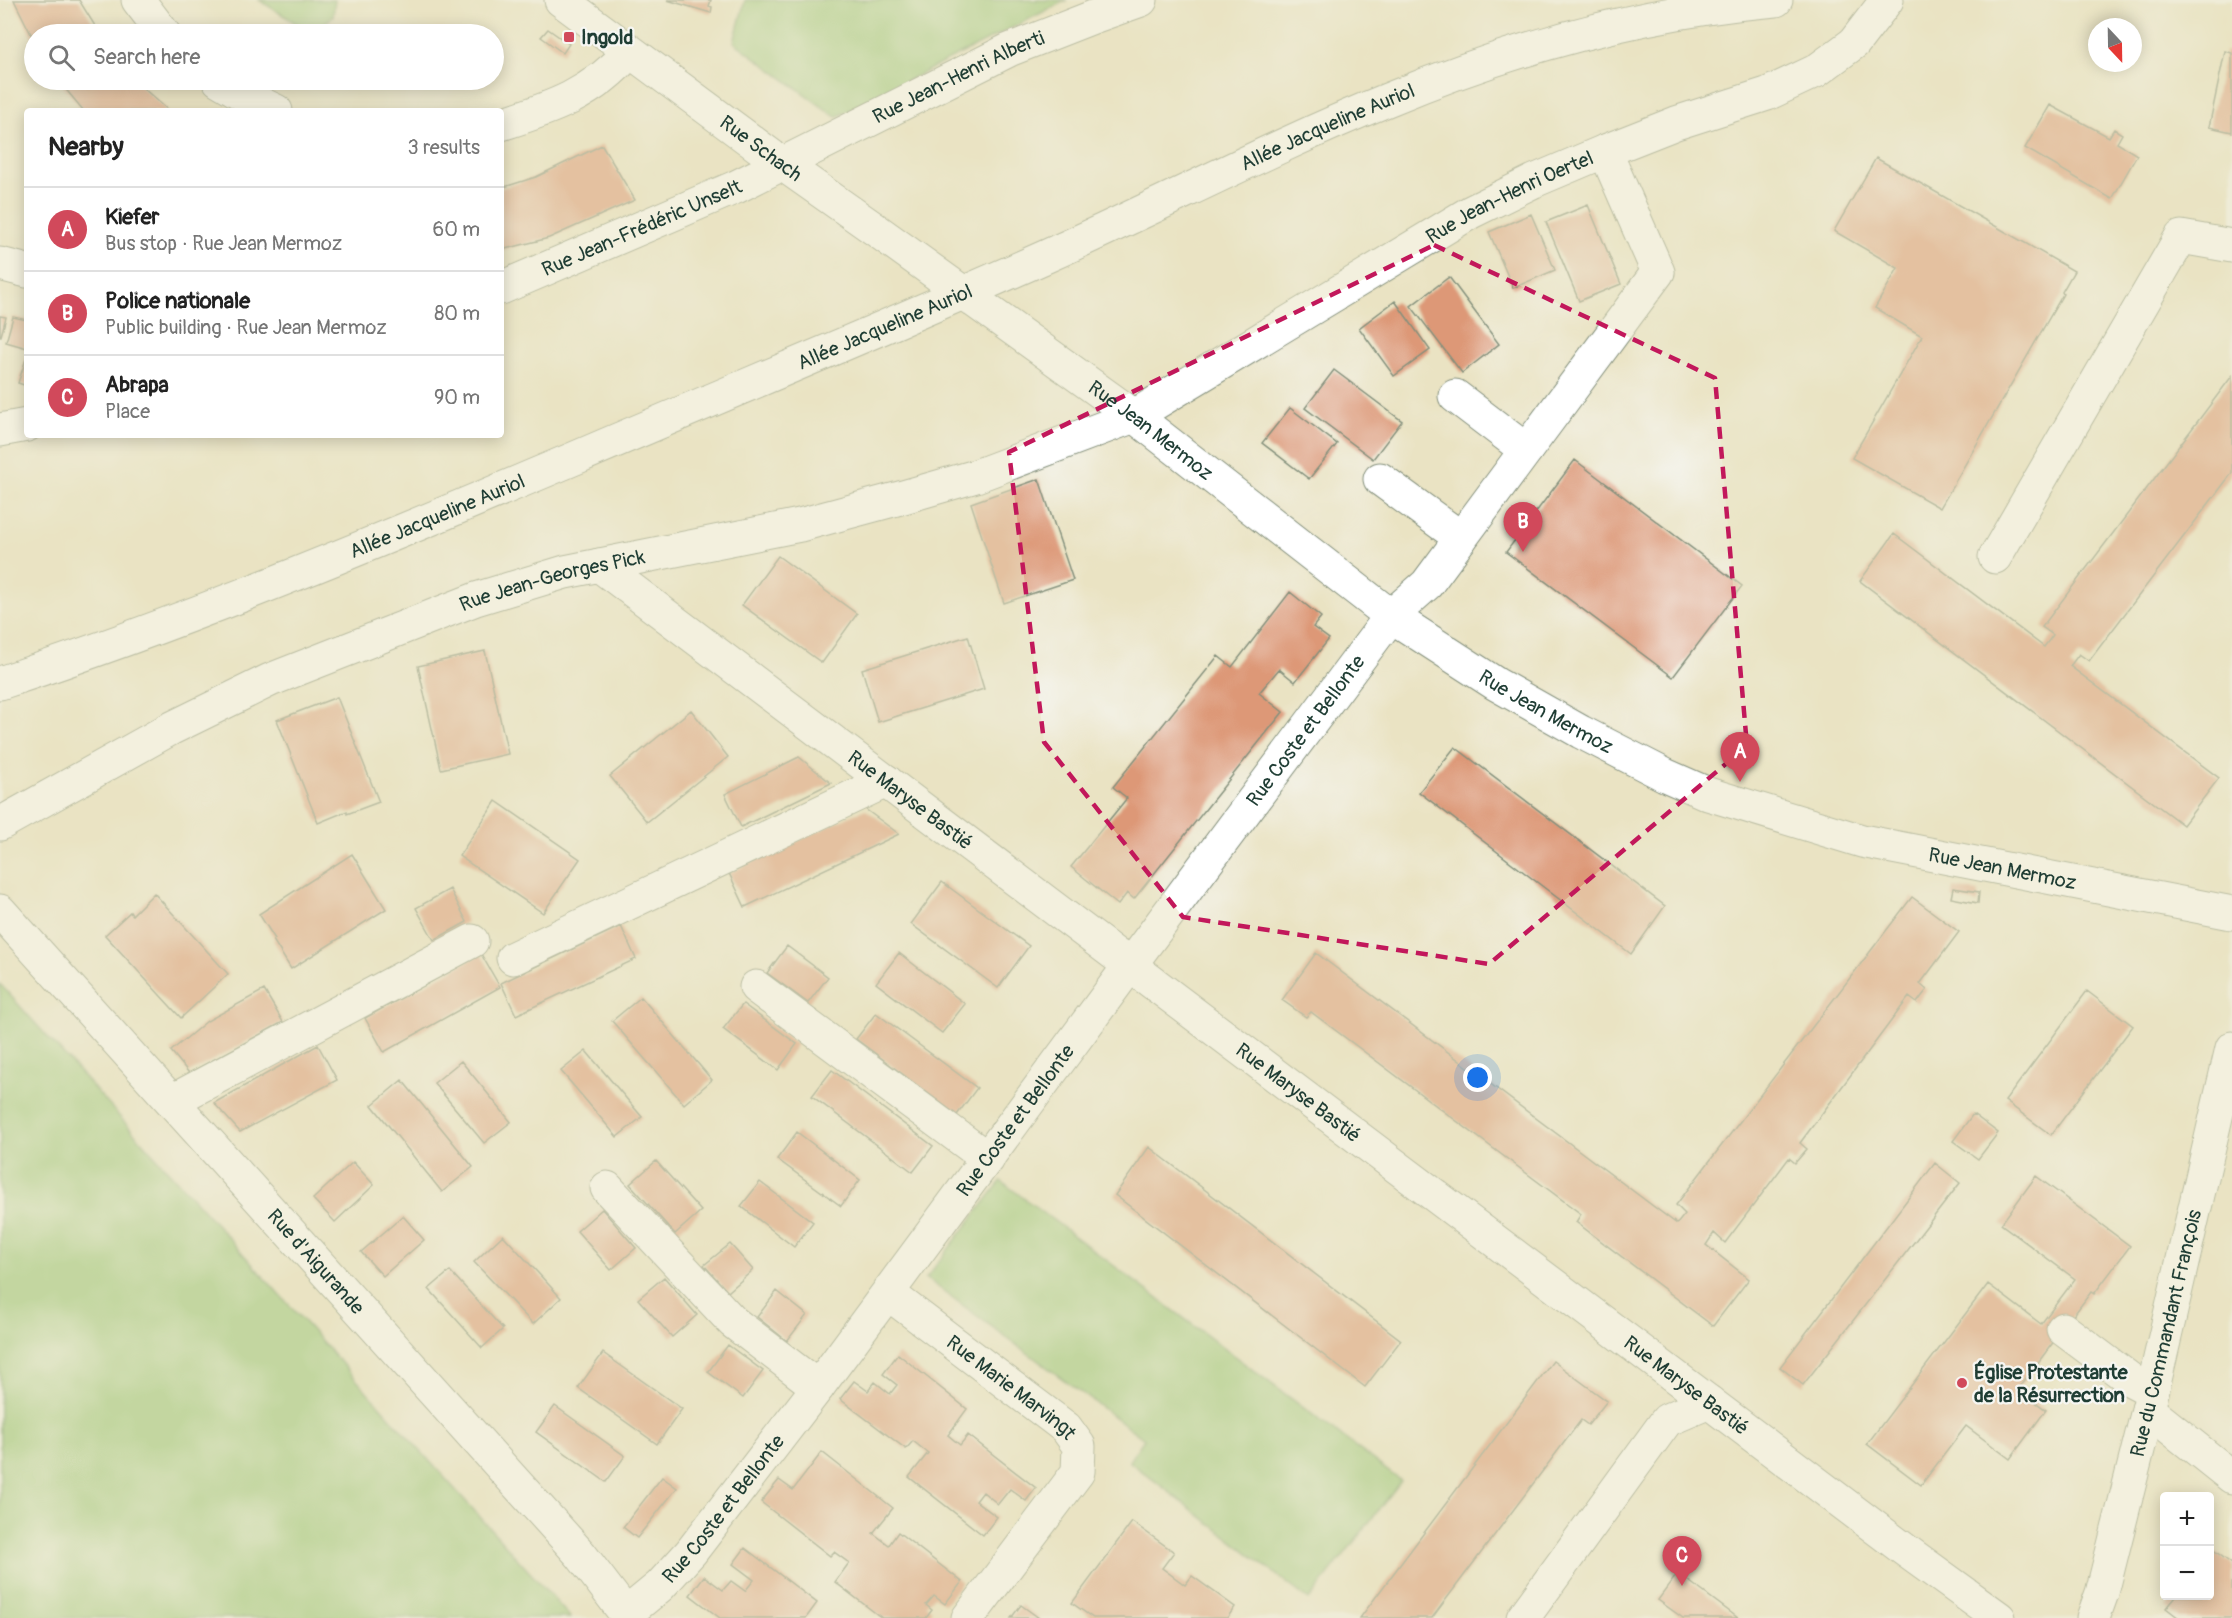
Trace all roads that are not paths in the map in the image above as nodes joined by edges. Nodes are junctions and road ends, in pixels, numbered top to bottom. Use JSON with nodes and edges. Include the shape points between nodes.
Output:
{"nodes":[{"id":1,"x":138,"y":0,"type":"edge"},
{"id":2,"x":561,"y":0,"type":"edge"},
{"id":3,"x":1141,"y":0,"type":"edge"},
{"id":4,"x":1776,"y":0,"type":"edge"},
{"id":5,"x":1887,"y":0,"type":"edge"},
{"id":6,"x":156,"y":24,"type":"edge"},
{"id":7,"x":629,"y":52,"type":"junction"},
{"id":8,"x":236,"y":90,"type":"edge"},
{"id":9,"x":270,"y":108,"type":"edge"},
{"id":10,"x":504,"y":123,"type":"edge"},
{"id":11,"x":1605,"y":151,"type":"junction"},
{"id":12,"x":781,"y":164,"type":"junction"},
{"id":13,"x":2232,"y":246,"type":"edge"},
{"id":14,"x":0,"y":264,"type":"edge"},
{"id":15,"x":24,"y":270,"type":"edge"},
{"id":16,"x":504,"y":287,"type":"edge"},
{"id":17,"x":963,"y":293,"type":"junction"},
{"id":18,"x":1455,"y":396,"type":"dead end"},
{"id":19,"x":1134,"y":416,"type":"junction"},
{"id":20,"x":24,"y":426,"type":"edge"},
{"id":21,"x":0,"y":430,"type":"edge"},
{"id":22,"x":1526,"y":450,"type":"junction"},
{"id":23,"x":1380,"y":478,"type":"dead end"},
{"id":24,"x":1461,"y":538,"type":"junction"},
{"id":25,"x":1995,"y":557,"type":"dead end"},
{"id":26,"x":599,"y":564,"type":"junction"},
{"id":27,"x":1391,"y":616,"type":"junction"},
{"id":28,"x":0,"y":683,"type":"edge"},
{"id":29,"x":886,"y":781,"type":"junction"},
{"id":30,"x":0,"y":824,"type":"edge"},
{"id":31,"x":0,"y":911,"type":"edge"},
{"id":32,"x":2232,"y":913,"type":"edge"},
{"id":33,"x":472,"y":941,"type":"dead end"},
{"id":34,"x":513,"y":958,"type":"dead end"},
{"id":35,"x":1130,"y":965,"type":"junction"},
{"id":36,"x":756,"y":987,"type":"dead end"},
{"id":37,"x":2232,"y":1048,"type":"edge"},
{"id":38,"x":172,"y":1101,"type":"junction"},
{"id":39,"x":988,"y":1159,"type":"junction"},
{"id":40,"x":607,"y":1188,"type":"dead end"},
{"id":41,"x":889,"y":1294,"type":"junction"},
{"id":42,"x":2063,"y":1329,"type":"dead end"},
{"id":43,"x":818,"y":1387,"type":"junction"},
{"id":44,"x":2150,"y":1401,"type":"junction"},
{"id":45,"x":1709,"y":1402,"type":"junction"},
{"id":46,"x":2232,"y":1478,"type":"edge"},
{"id":47,"x":628,"y":1616,"type":"edge"},
{"id":48,"x":968,"y":1618,"type":"edge"},
{"id":49,"x":1523,"y":1618,"type":"edge"},
{"id":50,"x":1999,"y":1618,"type":"edge"},
{"id":51,"x":2093,"y":1618,"type":"edge"}],
"edges":[{"from":1,"to":6,"type":"street"},
{"from":2,"to":7,"type":"street","name":"Rue Schach"},
{"from":3,"to":12,"type":"street","name":"Rue Jean-Henri Alberti","via":[[1009,50]]},
{"from":4,"to":17,"type":"street","name":"Allée Jacqueline Auriol","via":[[1626,23],[1458,73],[1377,104]]},
{"from":5,"to":11,"type":"street","name":"Rue Jean-Henri Oertel","via":[[1854,43],[1816,71],[1767,94]]},
{"from":7,"to":10,"type":"street","via":[[613,71],[585,90],[544,111]]},
{"from":7,"to":12,"type":"street","name":"Rue Schach"},
{"from":8,"to":9,"type":"street"},
{"from":11,"to":19,"type":"street","name":"Rue Jean-Henri Oertel","via":[[1471,212]]},
{"from":11,"to":22,"type":"street","name":"Rue Coste et Bellonte","via":[[1658,272]]},
{"from":12,"to":16,"type":"street","name":"Rue Jean-Frédéric Unselt"},
{"from":12,"to":17,"type":"street","name":"Rue Schach"},
{"from":13,"to":25,"type":"street","via":[[2181,237]]},
{"from":14,"to":15,"type":"street"},
{"from":17,"to":19,"type":"street","name":"Rue Jean Mermoz"},
{"from":17,"to":28,"type":"street","name":"Allée Jacqueline Auriol","via":[[514,485],[237,598]]},
{"from":18,"to":22,"type":"street"},
{"from":19,"to":26,"type":"street","name":"Rue Jean-Georges Pick","via":[[976,476],[900,498],[800,525]]},
{"from":19,"to":27,"type":"street","name":"Rue Jean Mermoz"},
{"from":20,"to":21,"type":"street"},
{"from":22,"to":24,"type":"street","name":"Rue Coste et Bellonte"},
{"from":23,"to":24,"type":"street"},
{"from":24,"to":27,"type":"street","name":"Rue Coste et Bellonte","via":[[1426,584]]},
{"from":26,"to":29,"type":"street","name":"Rue Maryse Bastié"},
{"from":26,"to":30,"type":"street","name":"Rue Jean-Georges Pick","via":[[476,599],[270,680],[170,729]]},
{"from":27,"to":32,"type":"street","name":"Rue Jean Mermoz","via":[[1496,684],[1581,732],[1708,794],[1862,841]]},
{"from":27,"to":35,"type":"street","name":"Rue Coste et Bellonte"},
{"from":29,"to":34,"type":"street"},
{"from":29,"to":35,"type":"street","name":"Rue Maryse Bastié"},
{"from":31,"to":38,"type":"street","name":"Rue d'Aigurande"},
{"from":33,"to":38,"type":"street"},
{"from":35,"to":39,"type":"street","name":"Rue Coste et Bellonte"},
{"from":35,"to":45,"type":"street","name":"Rue Maryse Bastié"},
{"from":36,"to":39,"type":"street"},
{"from":37,"to":44,"type":"street","name":"Rue du Commandant François"},
{"from":38,"to":47,"type":"street","name":"Rue d'Aigurande","via":[[581,1555]]},
{"from":39,"to":41,"type":"street","name":"Rue Coste et Bellonte"},
{"from":40,"to":43,"type":"street","via":[[733,1322]]},
{"from":41,"to":43,"type":"street","name":"Rue Coste et Bellonte"},
{"from":41,"to":48,"type":"street","name":"Rue Marie Marvingt","via":[[1066,1428],[1079,1446],[1078,1472]]},
{"from":42,"to":44,"type":"street","via":[[2131,1380]]},
{"from":43,"to":47,"type":"street","name":"Rue Coste et Bellonte","via":[[691,1552]]},
{"from":44,"to":46,"type":"street"},
{"from":44,"to":51,"type":"street","name":"Rue du Commandant François"},
{"from":45,"to":49,"type":"street","via":[[1667,1420]]},
{"from":45,"to":50,"type":"street","name":"Rue Maryse Bastié"}]}
